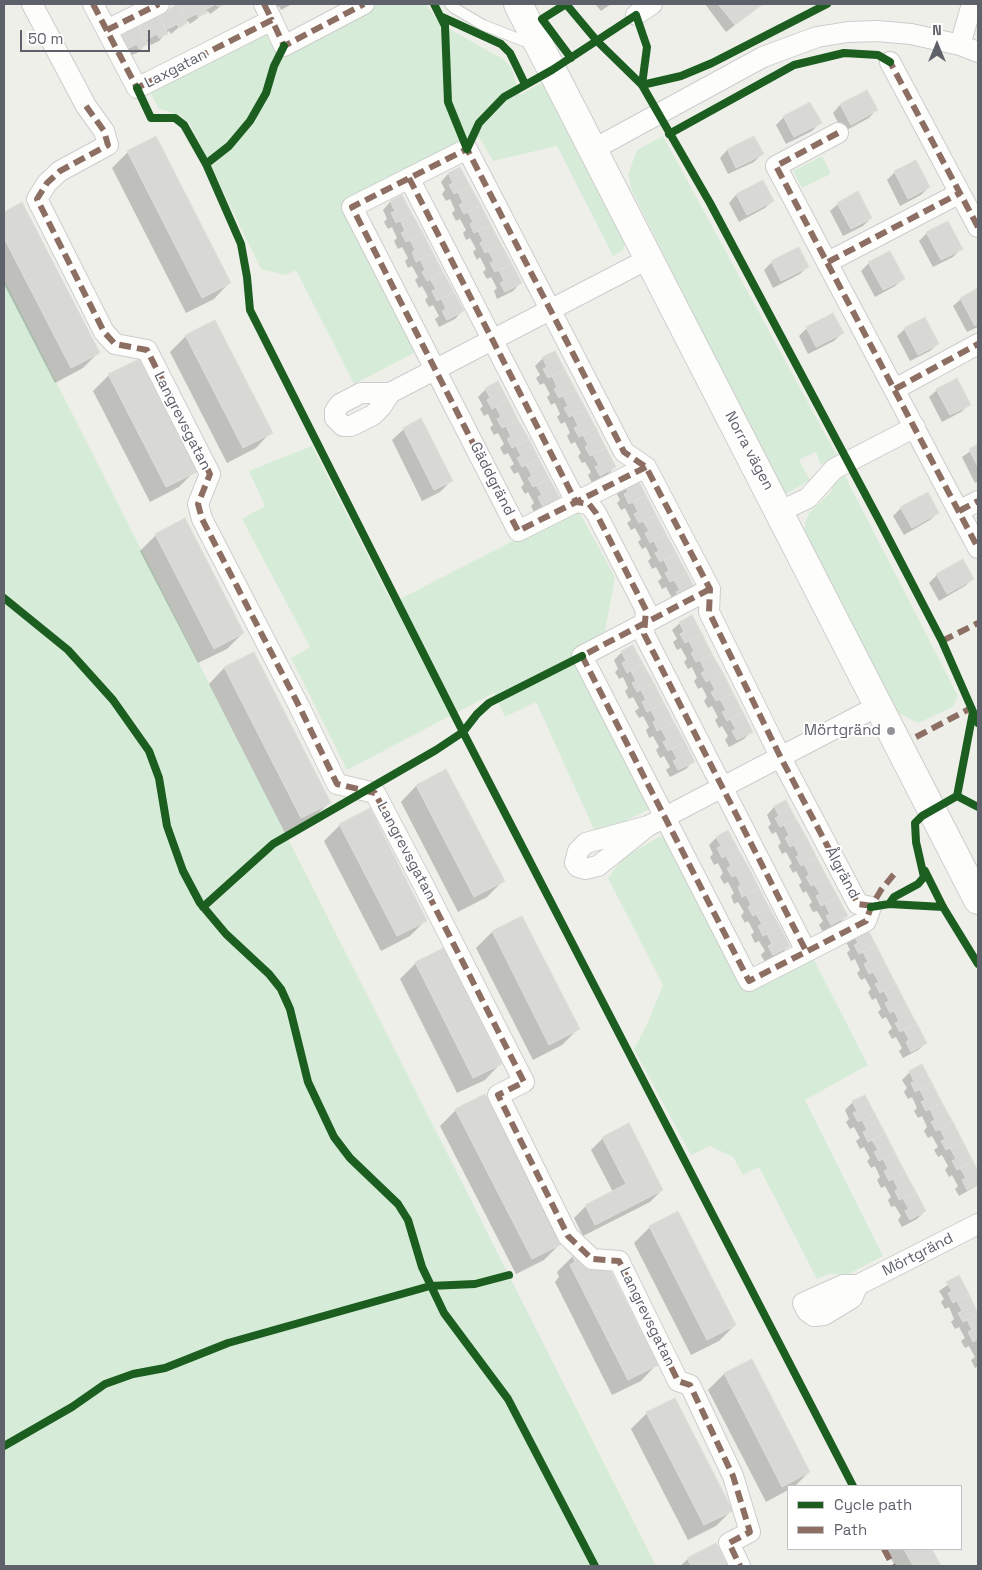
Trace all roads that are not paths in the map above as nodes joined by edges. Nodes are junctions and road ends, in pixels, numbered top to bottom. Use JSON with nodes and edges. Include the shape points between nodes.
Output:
{"nodes":[{"id":1,"x":32,"y":4,"type":"edge"},
{"id":2,"x":94,"y":4,"type":"edge"},
{"id":3,"x":159,"y":4,"type":"edge"},
{"id":4,"x":364,"y":4,"type":"edge"},
{"id":5,"x":450,"y":4,"type":"edge"},
{"id":6,"x":518,"y":4,"type":"edge"},
{"id":7,"x":652,"y":4,"type":"edge"},
{"id":8,"x":972,"y":4,"type":"edge"},
{"id":9,"x":268,"y":12,"type":"edge"},
{"id":10,"x":636,"y":15,"type":"dead end"},
{"id":11,"x":107,"y":30,"type":"junction"},
{"id":12,"x":541,"y":48,"type":"junction"},
{"id":13,"x":969,"y":49,"type":"edge"},
{"id":14,"x":890,"y":62,"type":"dead end"},
{"id":15,"x":838,"y":133,"type":"dead end"},
{"id":16,"x":594,"y":149,"type":"junction"},
{"id":17,"x":409,"y":178,"type":"junction"},
{"id":18,"x":960,"y":193,"type":"junction"},
{"id":19,"x":978,"y":228,"type":"edge"},
{"id":20,"x":648,"y":259,"type":"junction"},
{"id":21,"x":828,"y":262,"type":"junction"},
{"id":22,"x":550,"y":310,"type":"junction"},
{"id":23,"x":493,"y":339,"type":"junction"},
{"id":24,"x":978,"y":344,"type":"edge"},
{"id":25,"x":436,"y":369,"type":"junction"},
{"id":26,"x":895,"y":389,"type":"junction"},
{"id":27,"x":390,"y":393,"type":"dead end"},
{"id":28,"x":916,"y":427,"type":"junction"},
{"id":29,"x":646,"y":467,"type":"junction"},
{"id":30,"x":978,"y":500,"type":"edge"},
{"id":31,"x":576,"y":502,"type":"junction"},
{"id":32,"x":959,"y":510,"type":"junction"},
{"id":33,"x":781,"y":511,"type":"junction"},
{"id":34,"x":978,"y":548,"type":"edge"},
{"id":35,"x":710,"y":589,"type":"junction"},
{"id":36,"x":645,"y":624,"type":"junction"},
{"id":37,"x":878,"y":706,"type":"junction"},
{"id":38,"x":781,"y":758,"type":"junction"},
{"id":39,"x":723,"y":788,"type":"junction"},
{"id":40,"x":656,"y":822,"type":"junction"},
{"id":41,"x":978,"y":900,"type":"edge"},
{"id":42,"x":806,"y":951,"type":"junction"},
{"id":43,"x":978,"y":1224,"type":"edge"},
{"id":44,"x":858,"y":1285,"type":"dead end"},
{"id":45,"x":740,"y":1566,"type":"edge"}],
"edges":[{"from":1,"to":45,"type":"street","name":"Langrevsgatan","via":[[86,106],[104,131],[108,145],[60,171],[37,199],[104,332],[115,344],[147,350],[206,465],[210,474],[198,504],[202,519],[337,784],[376,793],[430,897],[524,1082],[498,1096],[568,1236],[592,1259],[619,1261],[678,1381],[690,1385],[733,1476],[750,1532],[729,1543]]},
{"from":2,"to":11,"type":"street","name":"Laxgatan"},
{"from":3,"to":11,"type":"street"},
{"from":4,"to":9,"type":"street","name":"Laxgatan","via":[[284,46]]},
{"from":5,"to":12,"type":"lane","via":[[483,25]]},
{"from":6,"to":12,"type":"street","name":"Norra vägen"},
{"from":7,"to":10,"type":"street"},
{"from":8,"to":13,"type":"street"},
{"from":9,"to":11,"type":"street","name":"Laxgatan","via":[[138,88]]},
{"from":12,"to":16,"type":"street","name":"Norra vägen"},
{"from":13,"to":16,"type":"street","via":[[911,34],[877,31],[817,37],[762,57]]},
{"from":14,"to":18,"type":"street"},
{"from":15,"to":21,"type":"street","via":[[776,166]]},
{"from":16,"to":20,"type":"street","name":"Norra vägen"},
{"from":17,"to":22,"type":"street","name":"Gäddgränd","via":[[468,148]]},
{"from":17,"to":23,"type":"street"},
{"from":17,"to":25,"type":"street","name":"Gäddgränd","via":[[352,207]]},
{"from":18,"to":19,"type":"street"},
{"from":18,"to":21,"type":"street"},
{"from":20,"to":22,"type":"street"},
{"from":20,"to":33,"type":"street","name":"Norra vägen"},
{"from":21,"to":26,"type":"street"},
{"from":22,"to":23,"type":"street"},
{"from":22,"to":29,"type":"street","name":"Gäddgränd","via":[[624,452]]},
{"from":23,"to":25,"type":"street"},
{"from":23,"to":31,"type":"street"},
{"from":24,"to":26,"type":"street"},
{"from":25,"to":27,"type":"street"},
{"from":25,"to":31,"type":"street","name":"Gäddgränd","via":[[518,531]]},
{"from":26,"to":28,"type":"street"},
{"from":28,"to":32,"type":"street"},
{"from":28,"to":33,"type":"street","via":[[834,469],[808,498]]},
{"from":29,"to":31,"type":"street","name":"Gäddgränd"},
{"from":29,"to":35,"type":"street","name":"Gäddgränd"},
{"from":30,"to":32,"type":"street"},
{"from":31,"to":36,"type":"street","via":[[589,504],[596,512],[646,610]]},
{"from":32,"to":34,"type":"street"},
{"from":33,"to":37,"type":"street","name":"Norra vägen"},
{"from":35,"to":36,"type":"street","name":"Ålgränd"},
{"from":35,"to":38,"type":"street","name":"Ålgränd","via":[[710,612]]},
{"from":36,"to":39,"type":"street","via":[[644,634]]},
{"from":36,"to":40,"type":"street","name":"Ålgränd","via":[[582,656]]},
{"from":37,"to":38,"type":"street"},
{"from":37,"to":41,"type":"street","name":"Norra vägen"},
{"from":38,"to":39,"type":"street"},
{"from":38,"to":42,"type":"street","name":"Ålgränd","via":[[858,904],[871,906],[866,921]]},
{"from":39,"to":40,"type":"street"},
{"from":39,"to":42,"type":"street"},
{"from":40,"to":42,"type":"street","name":"Ålgränd","via":[[749,980]]},
{"from":43,"to":44,"type":"street","name":"Mörtgränd"}]}
